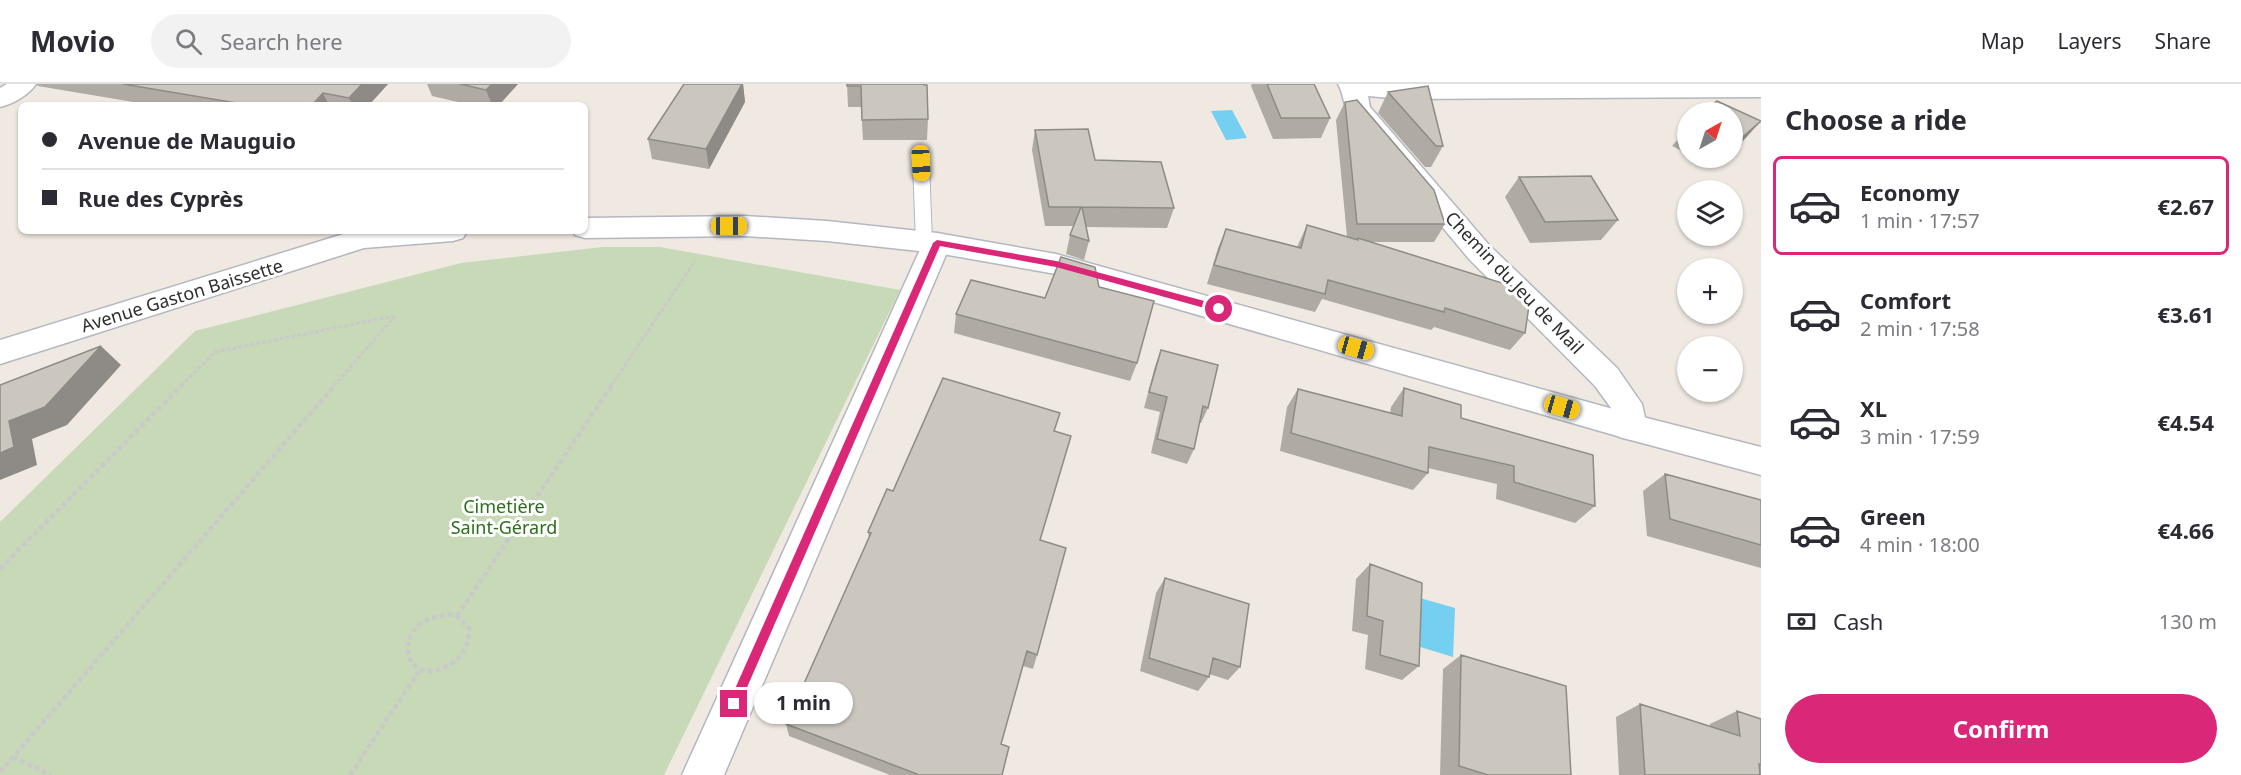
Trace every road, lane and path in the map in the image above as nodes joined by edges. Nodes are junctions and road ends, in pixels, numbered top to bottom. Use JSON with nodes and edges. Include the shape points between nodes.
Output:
{"nodes":[{"id":1,"x":24,"y":84,"type":"edge"},
{"id":2,"x":1352,"y":85,"type":"edge"},
{"id":3,"x":1761,"y":88,"type":"edge"},
{"id":4,"x":0,"y":99,"type":"edge"},
{"id":5,"x":0,"y":111,"type":"edge"},
{"id":6,"x":18,"y":114,"type":"edge"},
{"id":7,"x":921,"y":163,"type":"dead end"},
{"id":8,"x":588,"y":228,"type":"edge"},
{"id":9,"x":384,"y":234,"type":"edge"},
{"id":10,"x":361,"y":235,"type":"edge"},
{"id":11,"x":931,"y":242,"type":"junction"},
{"id":12,"x":699,"y":254,"type":"dead end"},
{"id":13,"x":0,"y":352,"type":"edge"},
{"id":14,"x":1631,"y":427,"type":"junction"},
{"id":15,"x":1761,"y":461,"type":"edge"},
{"id":16,"x":0,"y":569,"type":"edge"},
{"id":17,"x":456,"y":615,"type":"junction"},
{"id":18,"x":420,"y":670,"type":"junction"},
{"id":19,"x":13,"y":757,"type":"junction"},
{"id":20,"x":709,"y":762,"type":"edge"},
{"id":21,"x":0,"y":772,"type":"edge"},
{"id":22,"x":51,"y":775,"type":"edge"},
{"id":23,"x":350,"y":775,"type":"edge"}],
"edges":[{"from":1,"to":4,"type":"street"},
{"from":2,"to":3,"type":"street","via":[[1402,91]]},
{"from":2,"to":14,"type":"street","name":"Chemin du Jeu de Mail","via":[[1358,110],[1479,252],[1606,377],[1626,404]]},
{"from":5,"to":6,"type":"street"},
{"from":7,"to":11,"type":"lane"},
{"from":8,"to":11,"type":"street","via":[[745,226]]},
{"from":9,"to":10,"type":"street","name":"Avenue Gaston Baissette"},
{"from":10,"to":13,"type":"street","name":"Avenue Gaston Baissette"},
{"from":11,"to":14,"type":"street","via":[[1056,264]]},
{"from":11,"to":20,"type":"street"},
{"from":12,"to":17,"type":"path"},
{"from":14,"to":15,"type":"street"},
{"from":16,"to":19,"type":"path","via":[[215,352],[395,316]]},
{"from":17,"to":18,"type":"path","via":[[469,628],[467,647],[441,670]]},
{"from":17,"to":18,"type":"path","via":[[438,615],[413,631],[406,650],[412,665]]},
{"from":18,"to":23,"type":"path"},
{"from":19,"to":21,"type":"path"},
{"from":19,"to":22,"type":"path"}]}
